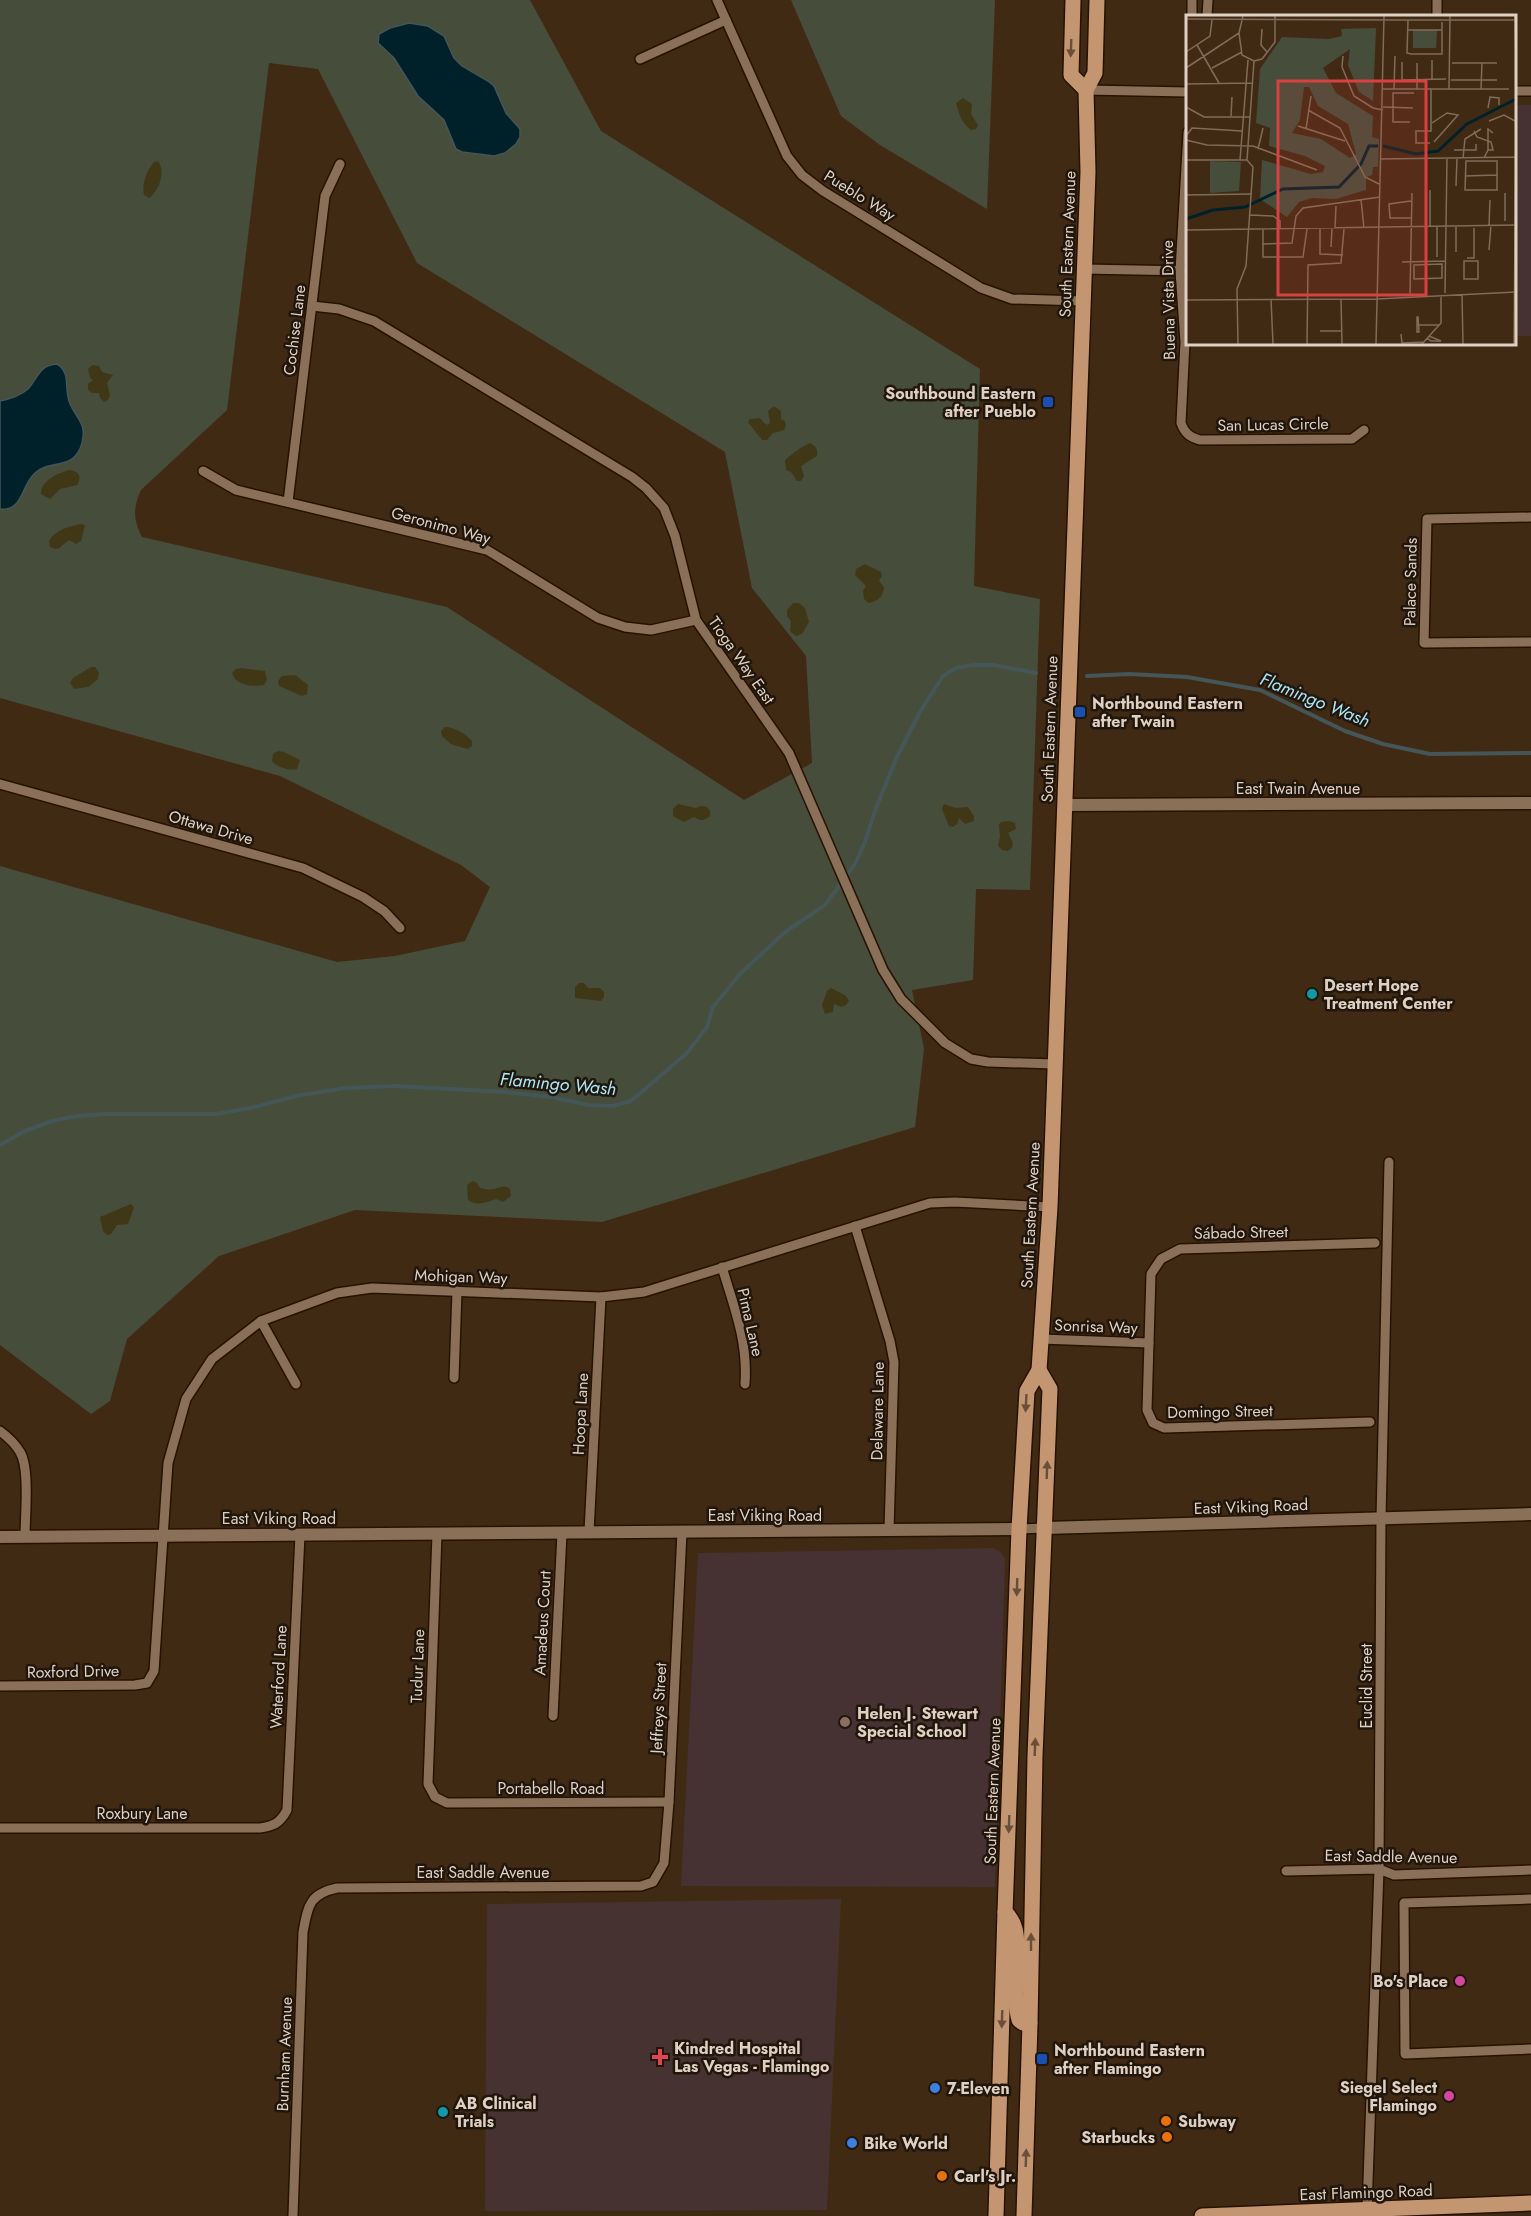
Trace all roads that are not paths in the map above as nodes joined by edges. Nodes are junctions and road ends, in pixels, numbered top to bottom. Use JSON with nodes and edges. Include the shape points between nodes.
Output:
{"nodes":[{"id":1,"x":717,"y":0,"type":"edge"},
{"id":2,"x":1073,"y":0,"type":"edge"},
{"id":3,"x":1097,"y":0,"type":"edge"},
{"id":4,"x":1208,"y":0,"type":"edge"},
{"id":5,"x":1207,"y":15,"type":"edge"},
{"id":6,"x":726,"y":20,"type":"junction"},
{"id":7,"x":640,"y":59,"type":"dead end"},
{"id":8,"x":1086,"y":90,"type":"junction"},
{"id":9,"x":1186,"y":92,"type":"edge"},
{"id":10,"x":340,"y":164,"type":"dead end"},
{"id":11,"x":1186,"y":202,"type":"edge"},
{"id":12,"x":1084,"y":269,"type":"junction"},
{"id":13,"x":1184,"y":271,"type":"edge"},
{"id":14,"x":1083,"y":301,"type":"junction"},
{"id":15,"x":312,"y":306,"type":"junction"},
{"id":16,"x":1364,"y":430,"type":"dead end"},
{"id":17,"x":1184,"y":431,"type":"joint"},
{"id":18,"x":203,"y":471,"type":"dead end"},
{"id":19,"x":288,"y":502,"type":"junction"},
{"id":20,"x":1531,"y":517,"type":"edge"},
{"id":21,"x":696,"y":621,"type":"junction"},
{"id":22,"x":1531,"y":642,"type":"edge"},
{"id":23,"x":0,"y":784,"type":"edge"},
{"id":24,"x":1531,"y":803,"type":"edge"},
{"id":25,"x":1065,"y":805,"type":"junction"},
{"id":26,"x":400,"y":928,"type":"dead end"},
{"id":27,"x":1055,"y":1064,"type":"junction"},
{"id":28,"x":1389,"y":1162,"type":"dead end"},
{"id":29,"x":1050,"y":1207,"type":"junction"},
{"id":30,"x":855,"y":1226,"type":"junction"},
{"id":31,"x":1375,"y":1243,"type":"dead end"},
{"id":32,"x":722,"y":1267,"type":"junction"},
{"id":33,"x":457,"y":1291,"type":"junction"},
{"id":34,"x":601,"y":1297,"type":"junction"},
{"id":35,"x":261,"y":1321,"type":"junction"},
{"id":36,"x":1041,"y":1339,"type":"junction"},
{"id":37,"x":1149,"y":1343,"type":"junction"},
{"id":38,"x":1039,"y":1370,"type":"junction"},
{"id":39,"x":454,"y":1378,"type":"dead end"},
{"id":40,"x":296,"y":1384,"type":"dead end"},
{"id":41,"x":745,"y":1384,"type":"dead end"},
{"id":42,"x":1370,"y":1422,"type":"dead end"},
{"id":43,"x":0,"y":1431,"type":"edge"},
{"id":44,"x":1531,"y":1514,"type":"edge"},
{"id":45,"x":1381,"y":1519,"type":"junction"},
{"id":46,"x":1019,"y":1528,"type":"junction"},
{"id":47,"x":1045,"y":1528,"type":"junction"},
{"id":48,"x":889,"y":1530,"type":"junction"},
{"id":49,"x":682,"y":1532,"type":"junction"},
{"id":50,"x":562,"y":1533,"type":"junction"},
{"id":51,"x":589,"y":1533,"type":"junction"},
{"id":52,"x":437,"y":1534,"type":"junction"},
{"id":53,"x":300,"y":1535,"type":"junction"},
{"id":54,"x":164,"y":1536,"type":"junction"},
{"id":55,"x":0,"y":1537,"type":"edge"},
{"id":56,"x":25,"y":1537,"type":"junction"},
{"id":57,"x":147,"y":1683,"type":"joint"},
{"id":58,"x":0,"y":1686,"type":"edge"},
{"id":59,"x":553,"y":1716,"type":"dead end"},
{"id":60,"x":435,"y":1797,"type":"joint"},
{"id":61,"x":669,"y":1802,"type":"junction"},
{"id":62,"x":282,"y":1819,"type":"joint"},
{"id":63,"x":0,"y":1828,"type":"edge"},
{"id":64,"x":1379,"y":1869,"type":"junction"},
{"id":65,"x":1531,"y":1869,"type":"edge"},
{"id":66,"x":1286,"y":1871,"type":"dead end"},
{"id":67,"x":653,"y":1882,"type":"joint"},
{"id":68,"x":315,"y":1896,"type":"joint"},
{"id":69,"x":1531,"y":1899,"type":"edge"},
{"id":70,"x":1005,"y":1912,"type":"junction"},
{"id":71,"x":1005,"y":1947,"type":"junction"},
{"id":72,"x":1031,"y":1995,"type":"junction"},
{"id":73,"x":1030,"y":2023,"type":"junction"},
{"id":74,"x":1531,"y":2049,"type":"edge"},
{"id":75,"x":1531,"y":2203,"type":"edge"},
{"id":76,"x":1474,"y":2206,"type":"junction"},
{"id":77,"x":1364,"y":2213,"type":"edge"},
{"id":78,"x":293,"y":2216,"type":"edge"},
{"id":79,"x":996,"y":2216,"type":"edge"},
{"id":80,"x":1024,"y":2216,"type":"edge"},
{"id":81,"x":1202,"y":2216,"type":"edge"},
{"id":82,"x":1461,"y":2216,"type":"edge"}],
"edges":[{"from":1,"to":6,"type":"street","name":"Pueblo Way"},
{"from":2,"to":8,"type":"main road","one_way":true,"via":[[1071,75]]},
{"from":3,"to":8,"type":"main road","name":"South Eastern Avenue","via":[[1095,73]]},
{"from":4,"to":5,"type":"street"},
{"from":6,"to":7,"type":"street"},
{"from":6,"to":14,"type":"street","name":"Pueblo Way","via":[[787,156],[802,175],[981,288],[1012,298]]},
{"from":8,"to":9,"type":"street"},
{"from":8,"to":12,"type":"main road","name":"South Eastern Avenue"},
{"from":10,"to":15,"type":"street","name":"Cochise Lane","via":[[325,196]]},
{"from":11,"to":13,"type":"street","name":"Buena Vista Drive"},
{"from":12,"to":13,"type":"street"},
{"from":12,"to":14,"type":"main road","name":"South Eastern Avenue"},
{"from":13,"to":17,"type":"street","name":"Buena Vista Drive"},
{"from":14,"to":25,"type":"main road","name":"South Eastern Avenue"},
{"from":15,"to":19,"type":"street","name":"Cochise Lane"},
{"from":15,"to":21,"type":"street","name":"Tioga Way East","via":[[339,309],[374,321],[646,488],[663,508],[675,536]]},
{"from":16,"to":17,"type":"street","name":"San Lucas Circle","via":[[1352,438],[1200,440]]},
{"from":18,"to":19,"type":"street","name":"Geronimo Way","via":[[236,490]]},
{"from":19,"to":21,"type":"street","name":"Geronimo Way","via":[[487,550],[598,618],[625,627],[651,630]]},
{"from":20,"to":22,"type":"street","name":"Palace Sands","via":[[1427,519],[1424,643]]},
{"from":21,"to":27,"type":"street","name":"Tioga Way East","via":[[789,753],[883,970],[901,999],[945,1043],[971,1059]]},
{"from":23,"to":26,"type":"street","name":"Ottawa Drive","via":[[303,868],[370,902]]},
{"from":24,"to":25,"type":"street","name":"East Twain Avenue"},
{"from":25,"to":27,"type":"main road","name":"South Eastern Avenue"},
{"from":27,"to":29,"type":"main road","name":"South Eastern Avenue"},
{"from":28,"to":45,"type":"street","name":"Euclid Street"},
{"from":29,"to":30,"type":"street","name":"Mohigan Way","via":[[930,1203]]},
{"from":29,"to":36,"type":"main road","name":"South Eastern Avenue"},
{"from":30,"to":32,"type":"street","name":"Mohigan Way"},
{"from":30,"to":48,"type":"street","name":"Delaware Lane","via":[[894,1362]]},
{"from":31,"to":37,"type":"street","name":"Sábado Street","via":[[1180,1249],[1161,1259],[1151,1274]]},
{"from":32,"to":34,"type":"street","name":"Mohigan Way","via":[[644,1292]]},
{"from":32,"to":41,"type":"street","name":"Pima Lane","via":[[742,1335]]},
{"from":33,"to":34,"type":"street","name":"Mohigan Way"},
{"from":33,"to":35,"type":"street","name":"Mohigan Way","via":[[372,1288],[337,1293]]},
{"from":33,"to":39,"type":"street"},
{"from":34,"to":51,"type":"street","name":"Hoopa Lane"},
{"from":35,"to":40,"type":"street"},
{"from":35,"to":54,"type":"street","name":"Mohigan Way","via":[[212,1359],[186,1400],[168,1463]]},
{"from":36,"to":37,"type":"street","name":"Sonrisa Way"},
{"from":36,"to":38,"type":"main road","name":"South Eastern Avenue"},
{"from":37,"to":42,"type":"street","name":"Domingo Street","via":[[1147,1410],[1152,1423],[1164,1428]]},
{"from":38,"to":46,"type":"main road","name":"South Eastern Avenue","one_way":true,"via":[[1027,1391]]},
{"from":47,"to":38,"type":"main road","name":"South Eastern Avenue","one_way":true,"via":[[1050,1389]]},
{"from":43,"to":56,"type":"street","via":[[17,1447],[25,1466]]},
{"from":44,"to":45,"type":"street","name":"East Viking Road"},
{"from":45,"to":47,"type":"street","name":"East Viking Road"},
{"from":45,"to":64,"type":"street","name":"Euclid Street"},
{"from":46,"to":47,"type":"street","name":"East Viking Road"},
{"from":46,"to":48,"type":"street","name":"East Viking Road"},
{"from":46,"to":70,"type":"main road","name":"South Eastern Avenue","one_way":true},
{"from":72,"to":47,"type":"main road","name":"South Eastern Avenue","one_way":true,"via":[[1033,1823]]},
{"from":48,"to":49,"type":"street","name":"East Viking Road"},
{"from":49,"to":51,"type":"street","name":"East Viking Road"},
{"from":49,"to":61,"type":"street","name":"Jeffreys Street"},
{"from":50,"to":51,"type":"street","name":"East Viking Road"},
{"from":50,"to":52,"type":"street","name":"East Viking Road"},
{"from":50,"to":59,"type":"street","name":"Amadeus Court"},
{"from":52,"to":53,"type":"street","name":"East Viking Road"},
{"from":52,"to":60,"type":"street","name":"Tudur Lane","via":[[428,1784]]},
{"from":53,"to":54,"type":"street","name":"East Viking Road"},
{"from":53,"to":62,"type":"street","name":"Waterford Lane","via":[[286,1810]]},
{"from":54,"to":56,"type":"street","name":"East Viking Road"},
{"from":54,"to":57,"type":"street","name":"Mohigan Way","via":[[153,1671]]},
{"from":55,"to":56,"type":"street","name":"East Viking Road"},
{"from":57,"to":58,"type":"street","name":"Roxford Drive"},
{"from":60,"to":61,"type":"street","name":"Portabello Road","via":[[447,1803]]},
{"from":61,"to":67,"type":"street","name":"Jeffreys Street","via":[[664,1863]]},
{"from":62,"to":63,"type":"street","name":"Roxbury Lane","via":[[261,1828]]},
{"from":64,"to":65,"type":"street","name":"East Saddle Avenue","via":[[1394,1875]]},
{"from":64,"to":66,"type":"street","name":"East Saddle Avenue"},
{"from":64,"to":77,"type":"street","name":"Euclid Street"},
{"from":67,"to":68,"type":"street","name":"East Saddle Avenue","via":[[641,1886],[337,1888]]},
{"from":68,"to":78,"type":"street","name":"Burnham Avenue","via":[[303,1932]]},
{"from":69,"to":74,"type":"street","via":[[1404,1903],[1406,2054]]},
{"from":70,"to":71,"type":"main road","name":"South Eastern Avenue"},
{"from":70,"to":72,"type":"main road","via":[[1016,1928],[1019,1967]]},
{"from":71,"to":73,"type":"main road","via":[[1014,1977],[1019,2020]]},
{"from":71,"to":79,"type":"main road","name":"South Eastern Avenue","one_way":true},
{"from":72,"to":73,"type":"main road","name":"South Eastern Avenue"},
{"from":80,"to":73,"type":"main road","name":"South Eastern Avenue","one_way":true},
{"from":75,"to":76,"type":"main road","name":"East Flamingo Road"},
{"from":76,"to":77,"type":"main road","name":"East Flamingo Road"},
{"from":76,"to":82,"type":"main road"},
{"from":77,"to":81,"type":"main road","name":"East Flamingo Road"}]}
